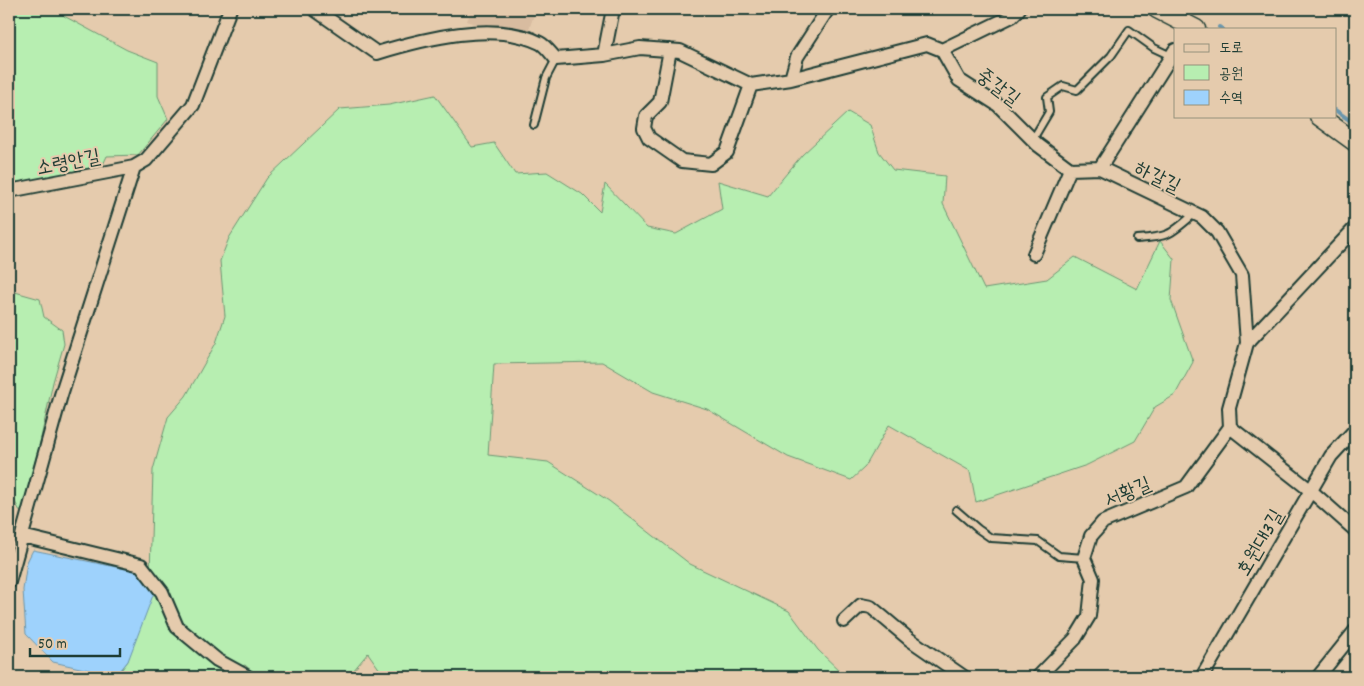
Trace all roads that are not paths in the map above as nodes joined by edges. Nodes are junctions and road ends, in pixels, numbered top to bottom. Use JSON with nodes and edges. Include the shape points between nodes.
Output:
{"nodes":[{"id":1,"x":230,"y":9,"type":"edge"},
{"id":2,"x":314,"y":9,"type":"edge"},
{"id":3,"x":613,"y":9,"type":"edge"},
{"id":4,"x":828,"y":9,"type":"edge"},
{"id":5,"x":1019,"y":9,"type":"edge"},
{"id":6,"x":1157,"y":9,"type":"edge"},
{"id":7,"x":1192,"y":28,"type":"edge"},
{"id":8,"x":670,"y":50,"type":"junction"},
{"id":9,"x":942,"y":50,"type":"junction"},
{"id":10,"x":1173,"y":53,"type":"edge"},
{"id":11,"x":604,"y":54,"type":"junction"},
{"id":12,"x":556,"y":59,"type":"junction"},
{"id":13,"x":791,"y":79,"type":"junction"},
{"id":14,"x":751,"y":86,"type":"junction"},
{"id":15,"x":1322,"y":118,"type":"edge"},
{"id":16,"x":534,"y":124,"type":"dead end"},
{"id":17,"x":1033,"y":139,"type":"junction"},
{"id":18,"x":1355,"y":142,"type":"edge"},
{"id":19,"x":134,"y":167,"type":"junction"},
{"id":20,"x":1100,"y":168,"type":"junction"},
{"id":21,"x":1070,"y":170,"type":"junction"},
{"id":22,"x":9,"y":191,"type":"edge"},
{"id":23,"x":1194,"y":214,"type":"junction"},
{"id":24,"x":1355,"y":228,"type":"edge"},
{"id":25,"x":1137,"y":240,"type":"dead end"},
{"id":26,"x":1034,"y":254,"type":"dead end"},
{"id":27,"x":1247,"y":343,"type":"junction"},
{"id":28,"x":1230,"y":427,"type":"junction"},
{"id":29,"x":1355,"y":430,"type":"edge"},
{"id":30,"x":1310,"y":490,"type":"junction"},
{"id":31,"x":956,"y":510,"type":"dead end"},
{"id":32,"x":1355,"y":530,"type":"edge"},
{"id":33,"x":22,"y":536,"type":"junction"},
{"id":34,"x":1084,"y":558,"type":"junction"},
{"id":35,"x":9,"y":582,"type":"edge"},
{"id":36,"x":844,"y":621,"type":"dead end"},
{"id":37,"x":1355,"y":631,"type":"edge"},
{"id":38,"x":248,"y":677,"type":"edge"},
{"id":39,"x":964,"y":677,"type":"edge"},
{"id":40,"x":1038,"y":677,"type":"edge"},
{"id":41,"x":1202,"y":677,"type":"edge"},
{"id":42,"x":1318,"y":677,"type":"edge"}],
"edges":[{"from":1,"to":19,"type":"street","via":[[193,105],[146,160]]},
{"from":2,"to":12,"type":"street","via":[[378,53],[414,42],[483,32],[518,35],[542,43]]},
{"from":3,"to":11,"type":"street"},
{"from":4,"to":13,"type":"street","via":[[797,57]]},
{"from":5,"to":9,"type":"street","via":[[1012,16]]},
{"from":6,"to":7,"type":"main road"},
{"from":8,"to":11,"type":"street","via":[[640,48]]},
{"from":8,"to":14,"type":"street","via":[[680,51]]},
{"from":8,"to":14,"type":"street","via":[[660,102],[646,116],[644,128],[649,138],[682,161],[711,164],[727,152]]},
{"from":9,"to":13,"type":"street","via":[[927,44]]},
{"from":9,"to":17,"type":"street","name":"중갈길","via":[[959,80],[998,105]]},
{"from":10,"to":17,"type":"lane","via":[[1154,48],[1129,30],[1111,56],[1077,90],[1063,86],[1047,97],[1049,112]]},
{"from":10,"to":20,"type":"street","name":"하갈길"},
{"from":11,"to":12,"type":"street"},
{"from":12,"to":16,"type":"lane","via":[[546,78]]},
{"from":13,"to":14,"type":"street"},
{"from":15,"to":18,"type":"main road"},
{"from":17,"to":21,"type":"street","name":"중갈길"},
{"from":19,"to":22,"type":"street","name":"소령안길"},
{"from":19,"to":33,"type":"street","via":[[61,395]]},
{"from":20,"to":21,"type":"street"},
{"from":20,"to":23,"type":"street","name":"하갈길"},
{"from":21,"to":26,"type":"street"},
{"from":23,"to":25,"type":"lane","via":[[1173,233]]},
{"from":23,"to":27,"type":"street","name":"하갈길","via":[[1218,232],[1242,275]]},
{"from":24,"to":27,"type":"street"},
{"from":27,"to":28,"type":"street","via":[[1229,408]]},
{"from":28,"to":30,"type":"street"},
{"from":28,"to":34,"type":"street","name":"서황길","via":[[1186,487],[1103,522],[1091,536]]},
{"from":29,"to":30,"type":"street","name":"호원대3길","via":[[1330,456]]},
{"from":30,"to":32,"type":"street"},
{"from":30,"to":41,"type":"street","name":"호원대3길"},
{"from":31,"to":34,"type":"lane","via":[[991,538],[1038,541],[1059,556]]},
{"from":33,"to":35,"type":"street"},
{"from":33,"to":38,"type":"street","via":[[141,565],[162,592],[177,627],[217,660]]},
{"from":34,"to":40,"type":"street","via":[[1093,579],[1088,616],[1075,639]]},
{"from":36,"to":39,"type":"street","via":[[861,605],[871,608]]},
{"from":37,"to":42,"type":"street"}]}
